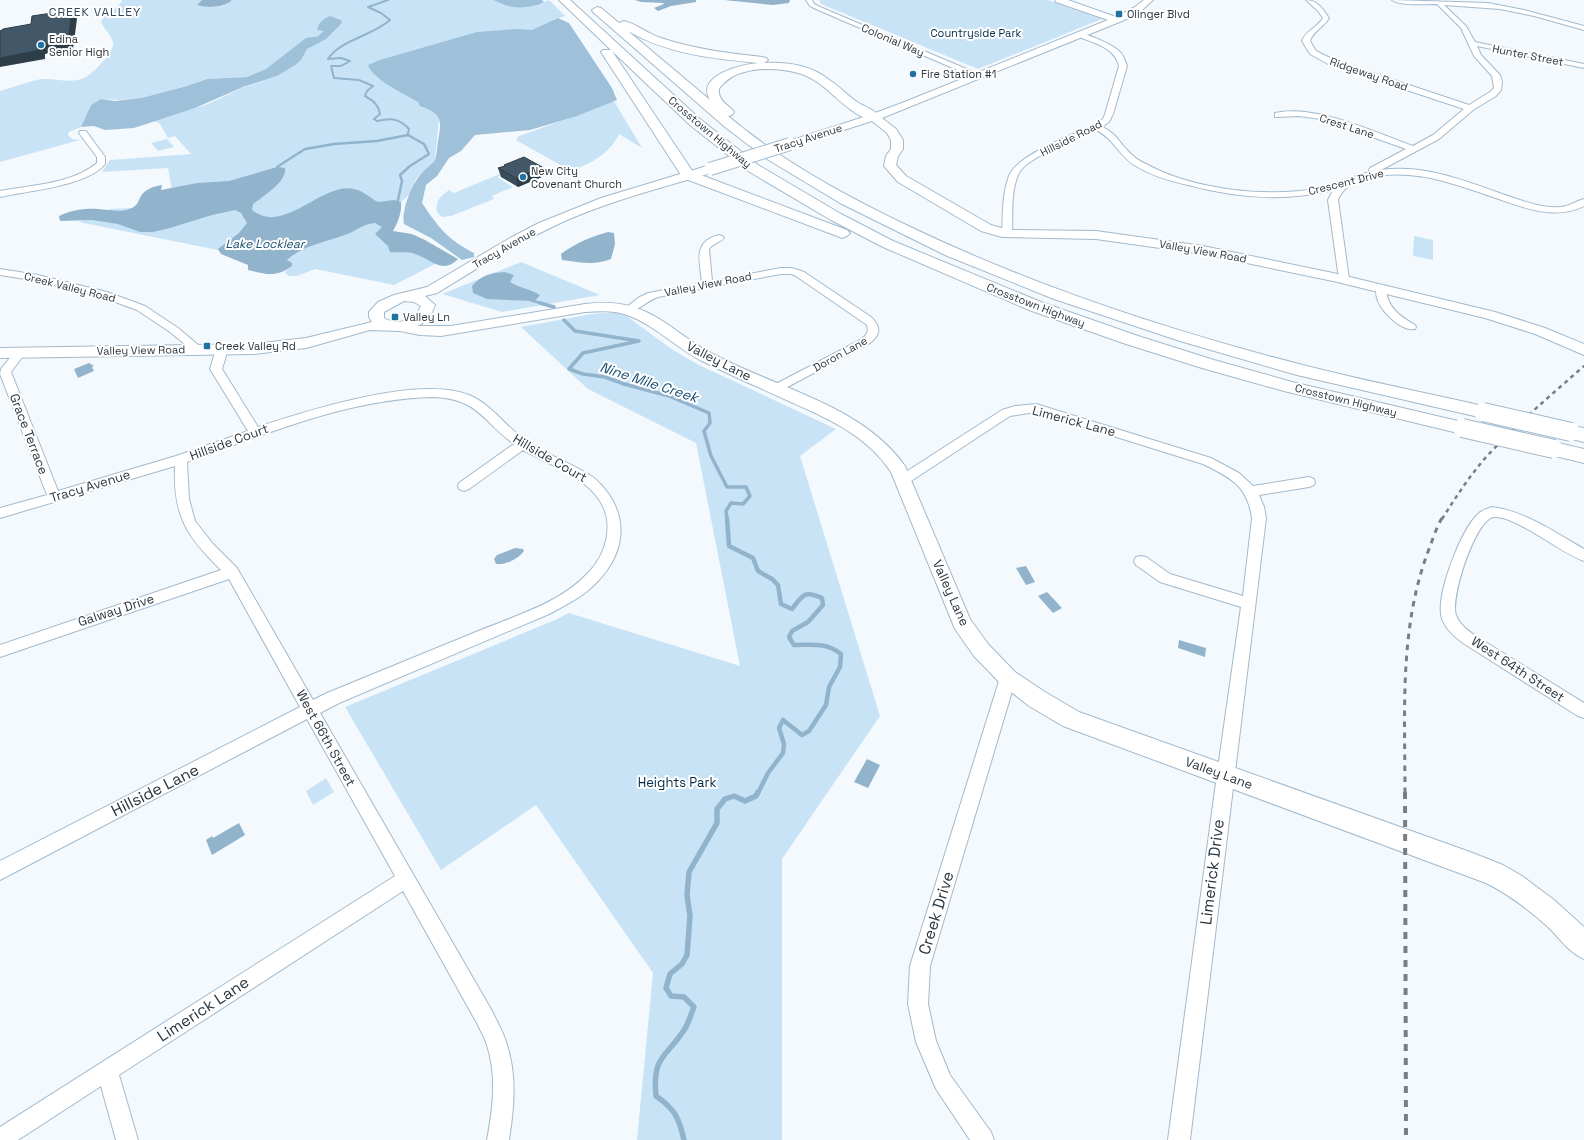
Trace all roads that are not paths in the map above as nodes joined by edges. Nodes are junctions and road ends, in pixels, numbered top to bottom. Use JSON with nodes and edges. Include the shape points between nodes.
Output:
{"nodes":[{"id":1,"x":564,"y":0,"type":"edge"},
{"id":2,"x":585,"y":0,"type":"edge"},
{"id":3,"x":592,"y":0,"type":"edge"},
{"id":4,"x":809,"y":0,"type":"edge"},
{"id":5,"x":1060,"y":0,"type":"edge"},
{"id":6,"x":1148,"y":0,"type":"edge"},
{"id":7,"x":1309,"y":0,"type":"edge"},
{"id":8,"x":1395,"y":0,"type":"edge"},
{"id":9,"x":1438,"y":3,"type":"junction"},
{"id":10,"x":1116,"y":20,"type":"junction"},
{"id":11,"x":1584,"y":28,"type":"edge"},
{"id":12,"x":1079,"y":35,"type":"junction"},
{"id":13,"x":1471,"y":43,"type":"junction"},
{"id":14,"x":1584,"y":66,"type":"edge"},
{"id":15,"x":979,"y":76,"type":"junction"},
{"id":16,"x":1470,"y":108,"type":"junction"},
{"id":17,"x":1278,"y":115,"type":"dead end"},
{"id":18,"x":874,"y":117,"type":"junction"},
{"id":19,"x":1096,"y":127,"type":"junction"},
{"id":20,"x":83,"y":133,"type":"dead end"},
{"id":21,"x":1414,"y":149,"type":"junction"},
{"id":22,"x":688,"y":175,"type":"junction"},
{"id":23,"x":1354,"y":180,"type":"junction"},
{"id":24,"x":816,"y":184,"type":"junction"},
{"id":25,"x":0,"y":194,"type":"edge"},
{"id":26,"x":1584,"y":202,"type":"edge"},
{"id":27,"x":1007,"y":234,"type":"junction"},
{"id":28,"x":718,"y":238,"type":"dead end"},
{"id":29,"x":466,"y":271,"type":"junction"},
{"id":30,"x":792,"y":271,"type":"joint"},
{"id":31,"x":0,"y":272,"type":"edge"},
{"id":32,"x":1344,"y":279,"type":"junction"},
{"id":33,"x":707,"y":285,"type":"junction"},
{"id":34,"x":1381,"y":288,"type":"junction"},
{"id":35,"x":403,"y":297,"type":"junction"},
{"id":36,"x":428,"y":306,"type":"junction"},
{"id":37,"x":1035,"y":306,"type":"junction"},
{"id":38,"x":379,"y":309,"type":"junction"},
{"id":39,"x":630,"y":310,"type":"junction"},
{"id":40,"x":481,"y":325,"type":"junction"},
{"id":41,"x":395,"y":326,"type":"junction"},
{"id":42,"x":1411,"y":327,"type":"dead end"},
{"id":43,"x":306,"y":343,"type":"junction"},
{"id":44,"x":1578,"y":347,"type":"edge"},
{"id":45,"x":198,"y":349,"type":"junction"},
{"id":46,"x":222,"y":349,"type":"junction"},
{"id":47,"x":20,"y":352,"type":"junction"},
{"id":48,"x":0,"y":353,"type":"edge"},
{"id":49,"x":776,"y":389,"type":"junction"},
{"id":50,"x":256,"y":433,"type":"junction"},
{"id":51,"x":1578,"y":433,"type":"edge"},
{"id":52,"x":522,"y":444,"type":"junction"},
{"id":53,"x":1584,"y":456,"type":"edge"},
{"id":54,"x":181,"y":459,"type":"junction"},
{"id":55,"x":903,"y":480,"type":"junction"},
{"id":56,"x":1309,"y":482,"type":"dead end"},
{"id":57,"x":464,"y":486,"type":"dead end"},
{"id":58,"x":1252,"y":491,"type":"junction"},
{"id":59,"x":54,"y":497,"type":"junction"},
{"id":60,"x":0,"y":513,"type":"edge"},
{"id":61,"x":1584,"y":556,"type":"edge"},
{"id":62,"x":1141,"y":561,"type":"dead end"},
{"id":63,"x":232,"y":572,"type":"junction"},
{"id":64,"x":1249,"y":604,"type":"junction"},
{"id":65,"x":0,"y":651,"type":"edge"},
{"id":66,"x":1008,"y":678,"type":"junction"},
{"id":67,"x":310,"y":710,"type":"junction"},
{"id":68,"x":1584,"y":711,"type":"edge"},
{"id":69,"x":1224,"y":775,"type":"junction"},
{"id":70,"x":0,"y":871,"type":"edge"},
{"id":71,"x":406,"y":879,"type":"junction"},
{"id":72,"x":1584,"y":946,"type":"edge"},
{"id":73,"x":107,"y":1070,"type":"junction"},
{"id":74,"x":0,"y":1139,"type":"edge"},
{"id":75,"x":127,"y":1140,"type":"edge"},
{"id":76,"x":498,"y":1140,"type":"edge"},
{"id":77,"x":983,"y":1140,"type":"edge"},
{"id":78,"x":1179,"y":1140,"type":"edge"}],
"edges":[{"from":1,"to":22,"type":"highway","via":[[617,66]]},
{"from":1,"to":37,"type":"highway","name":"Crosstown Highway","via":[[695,122],[753,168],[888,244]]},
{"from":2,"to":24,"type":"highway","name":"Crosstown Highway","via":[[730,124],[772,156]]},
{"from":3,"to":18,"type":"highway","via":[[630,28],[669,43],[713,54],[808,67],[831,80]]},
{"from":4,"to":15,"type":"street","name":"Colonial Way","via":[[818,8]]},
{"from":5,"to":10,"type":"street"},
{"from":6,"to":10,"type":"street","name":"Tracy Avenue","via":[[1138,9]]},
{"from":7,"to":16,"type":"street","name":"Ridgeway Road","via":[[1326,18],[1307,37],[1306,42],[1313,52],[1331,62]]},
{"from":8,"to":9,"type":"street"},
{"from":9,"to":11,"type":"street","via":[[1501,7]]},
{"from":9,"to":13,"type":"street","via":[[1461,24]]},
{"from":10,"to":12,"type":"street","name":"Tracy Avenue"},
{"from":12,"to":15,"type":"street","name":"Tracy Avenue"},
{"from":12,"to":19,"type":"street","name":"Hillside Road","via":[[1107,46],[1120,56],[1122,61],[1109,114],[1106,120]]},
{"from":13,"to":14,"type":"street","name":"Hunter Street"},
{"from":13,"to":16,"type":"street","via":[[1478,56],[1496,75],[1498,88]]},
{"from":15,"to":18,"type":"street","name":"Tracy Avenue"},
{"from":16,"to":21,"type":"street","via":[[1445,130]]},
{"from":17,"to":21,"type":"street","name":"Crest Lane","via":[[1323,117]]},
{"from":18,"to":22,"type":"street","name":"Tracy Avenue","bridge":true},
{"from":18,"to":24,"type":"highway","via":[[814,75],[801,70],[748,68],[718,81],[712,90],[715,99],[744,129]]},
{"from":18,"to":27,"type":"street","name":"Valley View Road","via":[[892,131],[897,140],[897,149],[890,166],[902,179],[986,228]]},
{"from":19,"to":23,"type":"street","name":"Crescent Drive","via":[[1109,134],[1129,158],[1143,166],[1160,174],[1201,186],[1251,194],[1299,194]]},
{"from":19,"to":27,"type":"street","name":"Hillside Road","via":[[1028,159],[1019,167],[1011,185]]},
{"from":20,"to":25,"type":"street","via":[[101,157],[101,164],[94,171],[74,178]]},
{"from":21,"to":23,"type":"street"},
{"from":22,"to":29,"type":"street","name":"Tracy Avenue","via":[[574,213],[515,241]]},
{"from":22,"to":37,"type":"highway","via":[[895,256]]},
{"from":23,"to":26,"type":"street","name":"Crescent Drive","via":[[1376,173],[1408,172],[1444,178],[1537,207],[1563,210]]},
{"from":23,"to":32,"type":"street","via":[[1343,185],[1333,200]]},
{"from":24,"to":51,"type":"highway","name":"Crosstown Highway","bridge":true,"via":[[950,252],[1096,308],[1296,369]]},
{"from":27,"to":32,"type":"street","name":"Valley View Road","via":[[1096,235],[1151,242],[1267,262]]},
{"from":28,"to":33,"type":"street","via":[[709,242],[704,249]]},
{"from":29,"to":35,"type":"street","name":"Tracy Avenue","via":[[431,290]]},
{"from":29,"to":36,"type":"street","name":"Tracy Avenue"},
{"from":30,"to":33,"type":"street","name":"Valley View Road"},
{"from":30,"to":49,"type":"street","name":"Doron Lane","via":[[867,318],[874,330],[866,341]]},
{"from":31,"to":45,"type":"street","name":"Creek Valley Road","via":[[104,294],[141,308]]},
{"from":32,"to":34,"type":"street","name":"Valley View Road"},
{"from":33,"to":39,"type":"street","name":"Valley View Road","via":[[647,296]]},
{"from":34,"to":42,"type":"street","via":[[1381,300],[1385,306],[1394,317]]},
{"from":34,"to":44,"type":"street","name":"Valley View Road","via":[[1516,322]]},
{"from":35,"to":36,"type":"street","via":[[418,298]]},
{"from":35,"to":38,"type":"street","name":"Tracy Avenue","via":[[389,301]]},
{"from":36,"to":40,"type":"street","name":"Valley Lane","via":[[432,315],[448,324]]},
{"from":36,"to":41,"type":"street","name":"Tracy Avenue","via":[[427,312],[417,321]]},
{"from":37,"to":53,"type":"highway","name":"Crosstown Highway","bridge":true,"via":[[1132,340],[1290,387]]},
{"from":38,"to":41,"type":"street","via":[[377,318],[380,322]]},
{"from":38,"to":43,"type":"street","name":"Valley View Road"},
{"from":39,"to":40,"type":"street","name":"Valley Lane","via":[[608,306],[578,308]]},
{"from":39,"to":49,"type":"street","name":"Valley Lane","via":[[650,320],[706,357]]},
{"from":40,"to":41,"type":"street","name":"Valley Lane","via":[[442,332],[409,330]]},
{"from":41,"to":43,"type":"street","name":"Valley View Road","via":[[370,326]]},
{"from":43,"to":46,"type":"street","name":"Valley View Road"},
{"from":45,"to":46,"type":"street","name":"Valley View Road"},
{"from":45,"to":47,"type":"street","name":"Valley View Road"},
{"from":46,"to":50,"type":"street","via":[[216,370]]},
{"from":47,"to":48,"type":"street","name":"Valley View Road"},
{"from":47,"to":59,"type":"street","name":"Grace Terrace","via":[[5,372]]},
{"from":49,"to":55,"type":"street","name":"Valley Lane","via":[[860,429],[889,455]]},
{"from":50,"to":52,"type":"street","name":"Hillside Court","via":[[325,410],[428,392],[463,397],[477,404]]},
{"from":50,"to":54,"type":"street","name":"Hillside Court"},
{"from":52,"to":57,"type":"street"},
{"from":52,"to":67,"type":"street","name":"Hillside Court","via":[[582,476],[596,485],[607,498],[614,514],[615,531],[611,549],[602,567],[587,584],[568,598],[544,610]]},
{"from":54,"to":59,"type":"street","name":"Tracy Avenue"},
{"from":54,"to":63,"type":"street","name":"West 66th Street","via":[[182,500],[188,521],[200,541]]},
{"from":55,"to":58,"type":"street","name":"Limerick Lane","via":[[1006,413],[1036,408],[1207,461],[1239,479]]},
{"from":55,"to":66,"type":"street","name":"Valley Lane","via":[[962,623],[981,650]]},
{"from":56,"to":58,"type":"street"},
{"from":58,"to":64,"type":"street","name":"Limerick Drive","via":[[1258,505],[1259,518]]},
{"from":59,"to":60,"type":"street","name":"Tracy Avenue"},
{"from":61,"to":68,"type":"street","name":"West 64th Street","via":[[1512,516],[1487,513],[1467,540],[1453,578],[1448,614],[1454,625],[1472,640]]},
{"from":62,"to":64,"type":"street","via":[[1165,578]]},
{"from":63,"to":65,"type":"street","name":"Galway Drive"},
{"from":63,"to":67,"type":"street","name":"West 66th Street"},
{"from":64,"to":69,"type":"street","name":"Limerick Drive"},
{"from":66,"to":69,"type":"street","name":"Valley Lane","via":[[1036,699],[1071,719]]},
{"from":66,"to":77,"type":"street","name":"Creek Drive","via":[[920,966],[918,1004],[926,1042],[943,1082]]},
{"from":67,"to":70,"type":"street","name":"Hillside Lane"},
{"from":67,"to":71,"type":"street","name":"West 66th Street"},
{"from":69,"to":72,"type":"street","name":"Valley Lane","via":[[1500,877],[1532,897],[1560,920]]},
{"from":69,"to":78,"type":"street","name":"Limerick Drive"},
{"from":71,"to":73,"type":"street","name":"Limerick Lane"},
{"from":71,"to":76,"type":"street","name":"West 66th Street","via":[[497,1043],[504,1070],[505,1100]]},
{"from":73,"to":74,"type":"street","name":"Limerick Lane"},
{"from":73,"to":75,"type":"street"}]}
